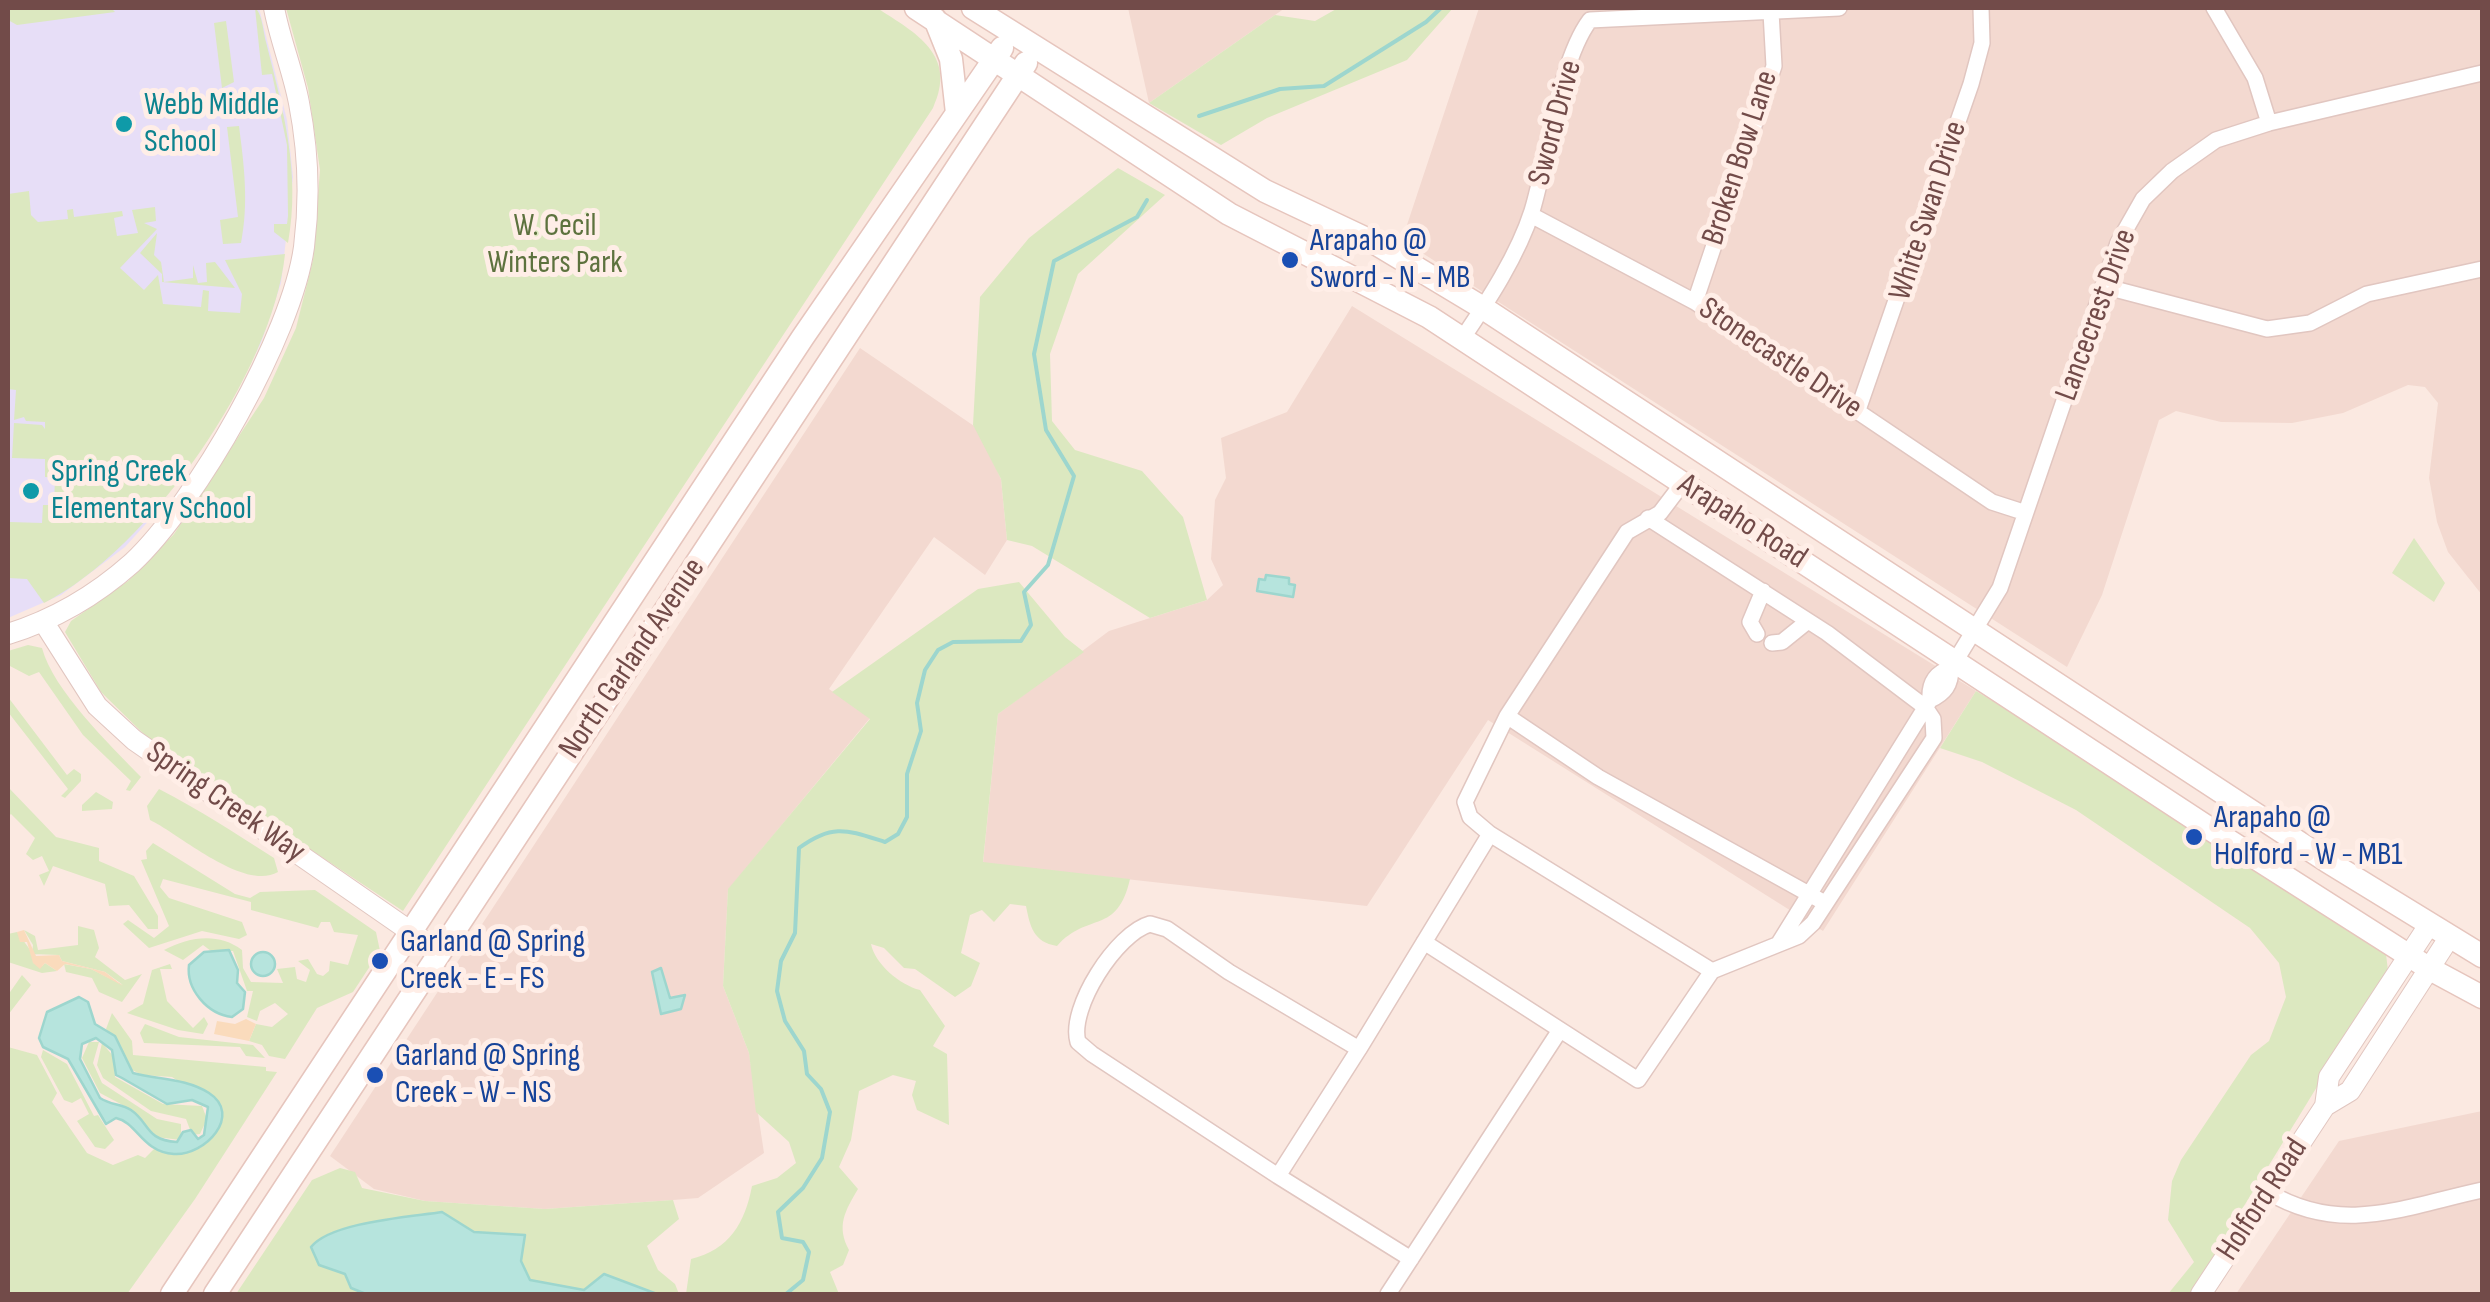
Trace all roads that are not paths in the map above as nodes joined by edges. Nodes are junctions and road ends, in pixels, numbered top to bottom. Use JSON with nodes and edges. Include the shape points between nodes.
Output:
{"nodes":[{"id":1,"x":274,"y":8,"type":"edge"},
{"id":2,"x":973,"y":8,"type":"edge"},
{"id":3,"x":1839,"y":8,"type":"edge"},
{"id":4,"x":1981,"y":8,"type":"edge"},
{"id":5,"x":2214,"y":8,"type":"edge"},
{"id":6,"x":1772,"y":12,"type":"junction"},
{"id":7,"x":925,"y":13,"type":"edge"},
{"id":8,"x":1012,"y":33,"type":"junction"},
{"id":9,"x":1036,"y":48,"type":"junction"},
{"id":10,"x":995,"y":58,"type":"junction"},
{"id":11,"x":2482,"y":74,"type":"edge"},
{"id":12,"x":1019,"y":75,"type":"junction"},
{"id":13,"x":956,"y":112,"type":"junction"},
{"id":14,"x":2269,"y":123,"type":"junction"},
{"id":15,"x":1531,"y":215,"type":"junction"},
{"id":16,"x":2482,"y":268,"type":"edge"},
{"id":17,"x":2104,"y":286,"type":"junction"},
{"id":18,"x":1695,"y":302,"type":"junction"},
{"id":19,"x":1483,"y":308,"type":"junction"},
{"id":20,"x":1462,"y":339,"type":"junction"},
{"id":21,"x":1858,"y":410,"type":"junction"},
{"id":22,"x":1682,"y":484,"type":"junction"},
{"id":23,"x":2023,"y":512,"type":"junction"},
{"id":24,"x":1648,"y":518,"type":"junction"},
{"id":25,"x":1763,"y":591,"type":"junction"},
{"id":26,"x":1808,"y":620,"type":"junction"},
{"id":27,"x":43,"y":621,"type":"junction"},
{"id":28,"x":1976,"y":630,"type":"junction"},
{"id":29,"x":8,"y":634,"type":"edge"},
{"id":30,"x":1757,"y":634,"type":"dead end"},
{"id":31,"x":1772,"y":643,"type":"dead end"},
{"id":32,"x":1956,"y":660,"type":"junction"},
{"id":33,"x":1928,"y":703,"type":"junction"},
{"id":34,"x":1507,"y":716,"type":"junction"},
{"id":35,"x":1490,"y":834,"type":"junction"},
{"id":36,"x":1809,"y":893,"type":"junction"},
{"id":37,"x":1825,"y":903,"type":"junction"},
{"id":38,"x":2428,"y":925,"type":"junction"},
{"id":39,"x":411,"y":930,"type":"junction"},
{"id":40,"x":2449,"y":938,"type":"junction"},
{"id":41,"x":1424,"y":942,"type":"junction"},
{"id":42,"x":1779,"y":942,"type":"junction"},
{"id":43,"x":440,"y":952,"type":"junction"},
{"id":44,"x":2409,"y":956,"type":"junction"},
{"id":45,"x":2482,"y":956,"type":"edge"},
{"id":46,"x":2430,"y":969,"type":"junction"},
{"id":47,"x":1712,"y":971,"type":"junction"},
{"id":48,"x":2482,"y":997,"type":"edge"},
{"id":49,"x":1560,"y":1030,"type":"junction"},
{"id":50,"x":1358,"y":1049,"type":"junction"},
{"id":51,"x":2326,"y":1106,"type":"junction"},
{"id":52,"x":1278,"y":1176,"type":"junction"},
{"id":53,"x":2482,"y":1190,"type":"edge"},
{"id":54,"x":2268,"y":1192,"type":"junction"},
{"id":55,"x":1411,"y":1259,"type":"junction"},
{"id":56,"x":172,"y":1294,"type":"edge"},
{"id":57,"x":215,"y":1294,"type":"edge"},
{"id":58,"x":1388,"y":1294,"type":"edge"},
{"id":59,"x":2201,"y":1294,"type":"edge"}],
"edges":[{"from":1,"to":27,"type":"street","via":[[299,100],[306,157],[304,248],[286,316],[245,403],[150,544],[90,594]]},
{"from":2,"to":8,"type":"main road"},
{"from":3,"to":6,"type":"street","name":"Sword Drive"},
{"from":4,"to":21,"type":"street","name":"White Swan Drive","via":[[1982,43],[1971,84]]},
{"from":5,"to":14,"type":"street","via":[[2255,78]]},
{"from":6,"to":15,"type":"street","name":"Sword Drive","via":[[1590,20],[1565,84]]},
{"from":6,"to":18,"type":"street","name":"Broken Bow Lane","via":[[1774,66]]},
{"from":7,"to":10,"type":"main road"},
{"from":7,"to":13,"type":"main road","via":[[952,59]]},
{"from":8,"to":9,"type":"main road"},
{"from":8,"to":10,"type":"main road","name":"North Garland Avenue"},
{"from":9,"to":12,"type":"main road","name":"North Garland Avenue"},
{"from":9,"to":19,"type":"main road","name":"Arapaho Road","via":[[1265,191],[1375,242]]},
{"from":10,"to":12,"type":"main road","name":"Arapaho Road"},
{"from":10,"to":13,"type":"main road","name":"North Garland Avenue"},
{"from":11,"to":14,"type":"street","name":"Lancecrest Drive"},
{"from":12,"to":20,"type":"main road","name":"Arapaho Road","via":[[1229,214],[1360,278]]},
{"from":12,"to":43,"type":"main road","name":"North Garland Avenue"},
{"from":13,"to":39,"type":"main road","name":"North Garland Avenue"},
{"from":14,"to":17,"type":"street","name":"Lancecrest Drive","via":[[2216,140],[2172,170],[2143,199]]},
{"from":15,"to":18,"type":"street","name":"Stonecastle Drive"},
{"from":15,"to":19,"type":"street","name":"Sword Drive"},
{"from":16,"to":17,"type":"street","via":[[2366,294],[2310,323],[2267,328]]},
{"from":17,"to":23,"type":"street","name":"Lancecrest Drive"},
{"from":18,"to":21,"type":"street","name":"Stonecastle Drive"},
{"from":19,"to":20,"type":"street","name":"Sword Drive"},
{"from":19,"to":28,"type":"main road","name":"Arapaho Road"},
{"from":20,"to":22,"type":"main road","name":"Arapaho Road"},
{"from":21,"to":23,"type":"street","name":"Stonecastle Drive","via":[[1992,502]]},
{"from":22,"to":24,"type":"street"},
{"from":22,"to":32,"type":"main road","name":"Arapaho Road"},
{"from":23,"to":28,"type":"street","name":"Lancecrest Drive","via":[[2000,588]]},
{"from":24,"to":25,"type":"street"},
{"from":24,"to":34,"type":"street","via":[[1627,532]]},
{"from":25,"to":26,"type":"street"},
{"from":25,"to":30,"type":"street","via":[[1750,622]]},
{"from":26,"to":31,"type":"street"},
{"from":26,"to":33,"type":"street"},
{"from":27,"to":29,"type":"street"},
{"from":27,"to":39,"type":"street","name":"Spring Creek Way","via":[[96,706],[134,740]]},
{"from":28,"to":32,"type":"street","name":"Lancecrest Drive"},
{"from":28,"to":38,"type":"main road","name":"Arapaho Road"},
{"from":32,"to":44,"type":"main road","name":"Arapaho Road"},
{"from":33,"to":36,"type":"street"},
{"from":33,"to":37,"type":"street","via":[[1934,738]]},
{"from":34,"to":35,"type":"street","via":[[1465,802],[1470,817]]},
{"from":34,"to":36,"type":"street","via":[[1598,777]]},
{"from":35,"to":41,"type":"street"},
{"from":35,"to":47,"type":"street"},
{"from":36,"to":37,"type":"street"},
{"from":36,"to":42,"type":"street"},
{"from":37,"to":42,"type":"street","via":[[1799,936]]},
{"from":38,"to":40,"type":"main road","name":"Arapaho Road"},
{"from":38,"to":44,"type":"street","name":"Holford Road"},
{"from":39,"to":43,"type":"street","name":"Spring Creek Way"},
{"from":39,"to":56,"type":"main road","name":"North Garland Avenue"},
{"from":40,"to":45,"type":"main road","name":"Arapaho Road"},
{"from":40,"to":46,"type":"street","name":"Holford Road"},
{"from":41,"to":49,"type":"street"},
{"from":41,"to":50,"type":"street"},
{"from":42,"to":47,"type":"street"},
{"from":43,"to":57,"type":"main road","name":"North Garland Avenue"},
{"from":44,"to":46,"type":"main road","name":"Arapaho Road"},
{"from":44,"to":51,"type":"street","name":"Holford Road","via":[[2330,1078]]},
{"from":46,"to":48,"type":"main road","name":"Arapaho Road"},
{"from":46,"to":51,"type":"street","name":"Holford Road","via":[[2350,1091]]},
{"from":47,"to":49,"type":"street","via":[[1638,1080]]},
{"from":49,"to":55,"type":"street"},
{"from":50,"to":52,"type":"street"},
{"from":50,"to":52,"type":"street","via":[[1167,929],[1150,924],[1121,940],[1075,1017],[1078,1042]]},
{"from":51,"to":54,"type":"street","name":"Holford Road"},
{"from":52,"to":55,"type":"street"},
{"from":53,"to":54,"type":"street","via":[[2354,1217],[2310,1214]]},
{"from":54,"to":59,"type":"street","name":"Holford Road"},
{"from":55,"to":58,"type":"street"}]}
